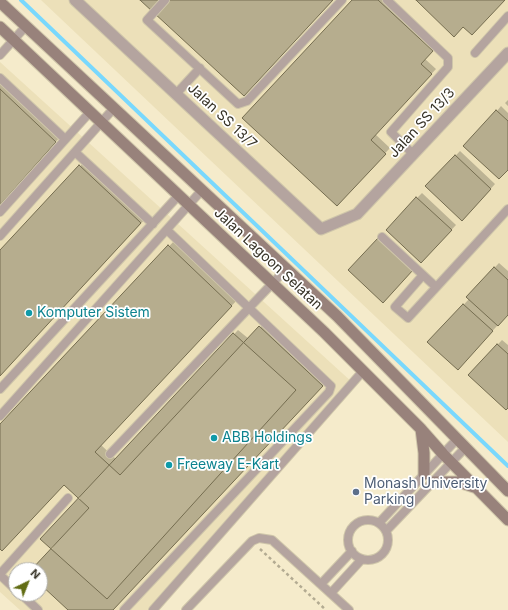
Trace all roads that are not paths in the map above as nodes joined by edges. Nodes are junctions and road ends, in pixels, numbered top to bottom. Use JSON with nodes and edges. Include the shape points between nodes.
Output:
{"nodes":[{"id":1,"x":165,"y":0,"type":"edge"},
{"id":2,"x":342,"y":0,"type":"edge"},
{"id":3,"x":387,"y":0,"type":"edge"},
{"id":4,"x":78,"y":1,"type":"edge"},
{"id":5,"x":0,"y":2,"type":"edge"},
{"id":6,"x":508,"y":16,"type":"edge"},
{"id":7,"x":26,"y":26,"type":"junction"},
{"id":8,"x":0,"y":27,"type":"edge"},
{"id":9,"x":14,"y":40,"type":"junction"},
{"id":10,"x":475,"y":52,"type":"dead end"},
{"id":11,"x":508,"y":53,"type":"edge"},
{"id":12,"x":0,"y":55,"type":"edge"},
{"id":13,"x":200,"y":68,"type":"junction"},
{"id":14,"x":0,"y":78,"type":"edge"},
{"id":15,"x":176,"y":94,"type":"junction"},
{"id":16,"x":114,"y":108,"type":"junction"},
{"id":17,"x":90,"y":112,"type":"junction"},
{"id":18,"x":102,"y":122,"type":"junction"},
{"id":19,"x":65,"y":139,"type":"junction"},
{"id":20,"x":75,"y":152,"type":"junction"},
{"id":21,"x":413,"y":154,"type":"junction"},
{"id":22,"x":202,"y":190,"type":"junction"},
{"id":23,"x":179,"y":195,"type":"junction"},
{"id":24,"x":189,"y":205,"type":"junction"},
{"id":25,"x":508,"y":209,"type":"edge"},
{"id":26,"x":0,"y":212,"type":"edge"},
{"id":27,"x":357,"y":214,"type":"joint"},
{"id":28,"x":153,"y":224,"type":"junction"},
{"id":29,"x":167,"y":230,"type":"junction"},
{"id":30,"x":0,"y":236,"type":"edge"},
{"id":31,"x":382,"y":237,"type":"dead end"},
{"id":32,"x":287,"y":268,"type":"junction"},
{"id":33,"x":423,"y":275,"type":"junction"},
{"id":34,"x":273,"y":283,"type":"junction"},
{"id":35,"x":436,"y":287,"type":"junction"},
{"id":36,"x":249,"y":308,"type":"junction"},
{"id":37,"x":364,"y":371,"type":"junction"},
{"id":38,"x":0,"y":389,"type":"edge"},
{"id":39,"x":0,"y":416,"type":"edge"},
{"id":40,"x":420,"y":428,"type":"junction"},
{"id":41,"x":457,"y":439,"type":"junction"},
{"id":42,"x":465,"y":448,"type":"junction"},
{"id":43,"x":110,"y":454,"type":"dead end"},
{"id":44,"x":443,"y":454,"type":"junction"},
{"id":45,"x":452,"y":463,"type":"junction"},
{"id":46,"x":424,"y":474,"type":"junction"},
{"id":47,"x":433,"y":482,"type":"junction"},
{"id":48,"x":479,"y":489,"type":"junction"},
{"id":49,"x":508,"y":491,"type":"edge"},
{"id":50,"x":68,"y":498,"type":"dead end"},
{"id":51,"x":508,"y":520,"type":"edge"},
{"id":52,"x":379,"y":523,"type":"junction"},
{"id":53,"x":386,"y":531,"type":"junction"},
{"id":54,"x":352,"y":551,"type":"junction"},
{"id":55,"x":362,"y":558,"type":"junction"},
{"id":56,"x":0,"y":574,"type":"edge"},
{"id":57,"x":8,"y":582,"type":"edge"},
{"id":58,"x":321,"y":584,"type":"junction"},
{"id":59,"x":331,"y":593,"type":"junction"},
{"id":60,"x":30,"y":602,"type":"edge"},
{"id":61,"x":38,"y":610,"type":"edge"},
{"id":62,"x":124,"y":610,"type":"edge"},
{"id":63,"x":153,"y":610,"type":"edge"},
{"id":64,"x":186,"y":610,"type":"edge"},
{"id":65,"x":349,"y":610,"type":"edge"}],
"edges":[{"from":1,"to":13,"type":"lane","via":[[147,20]]},
{"from":2,"to":13,"type":"lane","via":[[247,101],[238,104]]},
{"from":3,"to":21,"type":"lane","via":[[448,58],[448,67],[391,132]]},
{"from":4,"to":15,"type":"street","name":"Jalan SS 13/7"},
{"from":5,"to":7,"type":"main road","name":"Jalan Lagoon Selatan"},
{"from":6,"to":10,"type":"lane"},
{"from":7,"to":9,"type":"lane"},
{"from":7,"to":16,"type":"main road","name":"Jalan Lagoon Selatan"},
{"from":8,"to":9,"type":"main road","name":"Jalan Lagoon Selatan"},
{"from":9,"to":12,"type":"lane"},
{"from":9,"to":17,"type":"main road","name":"Jalan Lagoon Selatan"},
{"from":11,"to":21,"type":"street","name":"Jalan SS 13/3"},
{"from":13,"to":15,"type":"lane"},
{"from":14,"to":19,"type":"lane"},
{"from":15,"to":27,"type":"street","name":"Jalan SS 13/7","via":[[321,229]]},
{"from":16,"to":18,"type":"lane"},
{"from":16,"to":22,"type":"main road","name":"Jalan Lagoon Selatan"},
{"from":17,"to":18,"type":"main road","name":"Jalan Lagoon Selatan"},
{"from":17,"to":19,"type":"lane"},
{"from":18,"to":20,"type":"lane"},
{"from":18,"to":23,"type":"main road","name":"Jalan Lagoon Selatan"},
{"from":19,"to":26,"type":"lane"},
{"from":20,"to":28,"type":"lane"},
{"from":20,"to":30,"type":"lane"},
{"from":21,"to":27,"type":"street","name":"Jalan SS 13/3"},
{"from":22,"to":24,"type":"lane"},
{"from":22,"to":32,"type":"main road","name":"Jalan Lagoon Selatan"},
{"from":23,"to":24,"type":"main road","name":"Jalan Lagoon Selatan"},
{"from":23,"to":28,"type":"lane"},
{"from":24,"to":29,"type":"lane"},
{"from":24,"to":34,"type":"main road","name":"Jalan Lagoon Selatan"},
{"from":25,"to":35,"type":"lane"},
{"from":28,"to":38,"type":"lane"},
{"from":29,"to":36,"type":"lane"},
{"from":29,"to":39,"type":"lane"},
{"from":31,"to":33,"type":"lane"},
{"from":32,"to":34,"type":"lane"},
{"from":32,"to":41,"type":"main road","name":"Jalan Lagoon Selatan"},
{"from":33,"to":35,"type":"lane"},
{"from":33,"to":35,"type":"lane","via":[[395,307],[408,318]]},
{"from":34,"to":36,"type":"lane"},
{"from":34,"to":37,"type":"main road","name":"Jalan Lagoon Selatan"},
{"from":36,"to":43,"type":"lane"},
{"from":36,"to":62,"type":"lane","via":[[331,386],[329,392]]},
{"from":37,"to":40,"type":"main road","name":"Jalan Lagoon Selatan"},
{"from":37,"to":63,"type":"lane"},
{"from":40,"to":44,"type":"main road","name":"Jalan Lagoon Selatan"},
{"from":40,"to":46,"type":"main road"},
{"from":41,"to":42,"type":"main road","name":"Jalan Lagoon Selatan"},
{"from":41,"to":44,"type":"lane"},
{"from":42,"to":45,"type":"lane"},
{"from":42,"to":49,"type":"main road","name":"Jalan Lagoon Selatan"},
{"from":44,"to":45,"type":"main road","name":"Jalan Lagoon Selatan"},
{"from":44,"to":46,"type":"lane"},
{"from":45,"to":47,"type":"lane"},
{"from":45,"to":48,"type":"main road","name":"Jalan Lagoon Selatan"},
{"from":46,"to":52,"type":"lane"},
{"from":47,"to":48,"type":"main road","via":[[460,482]]},
{"from":47,"to":53,"type":"lane"},
{"from":48,"to":51,"type":"main road","name":"Jalan Lagoon Selatan"},
{"from":50,"to":56,"type":"lane"},
{"from":52,"to":53,"type":"lane"},
{"from":52,"to":54,"type":"lane","via":[[366,520],[354,526],[349,538]]},
{"from":53,"to":55,"type":"lane","via":[[388,544],[381,555],[369,560]]},
{"from":54,"to":55,"type":"lane"},
{"from":54,"to":58,"type":"lane"},
{"from":55,"to":59,"type":"lane"},
{"from":56,"to":57,"type":"lane"},
{"from":58,"to":59,"type":"lane"},
{"from":58,"to":64,"type":"lane","via":[[272,540],[259,538],[252,541]]},
{"from":59,"to":65,"type":"lane"},
{"from":60,"to":61,"type":"lane"}]}
